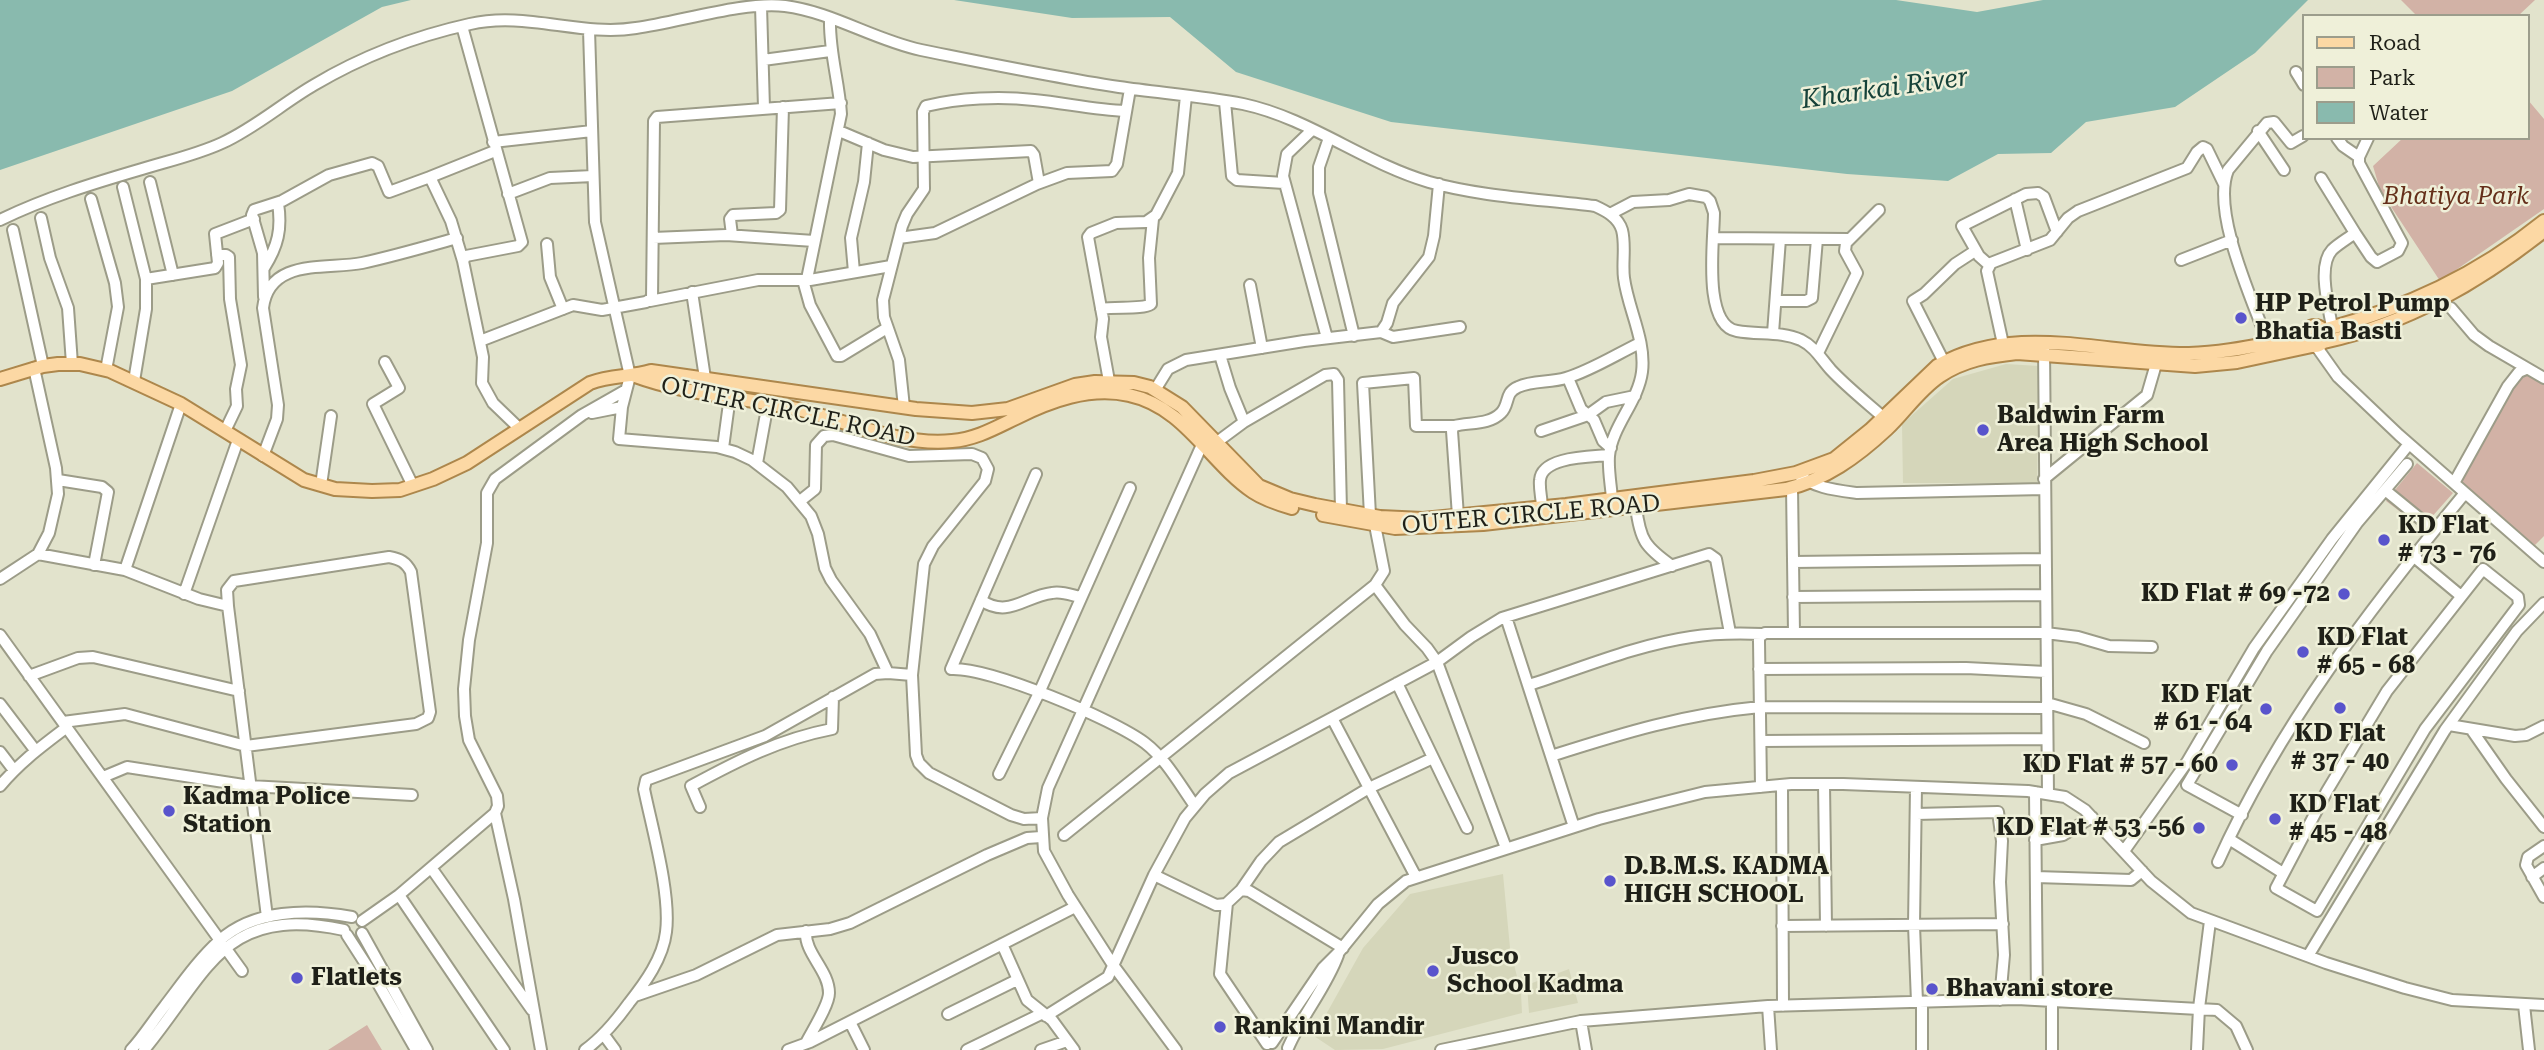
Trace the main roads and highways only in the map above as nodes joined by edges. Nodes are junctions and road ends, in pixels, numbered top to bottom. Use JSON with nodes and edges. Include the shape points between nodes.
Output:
{"nodes":[{"id":1,"x":2544,"y":221,"type":"edge"},
{"id":2,"x":2544,"y":231,"type":"edge"},
{"id":3,"x":2319,"y":338,"type":"junction"},
{"id":4,"x":2044,"y":349,"type":"junction"},
{"id":5,"x":632,"y":376,"type":"junction"},
{"id":6,"x":0,"y":379,"type":"edge"},
{"id":7,"x":1209,"y":439,"type":"junction"},
{"id":8,"x":1372,"y":520,"type":"junction"}],
"edges":[{"from":1,"to":3,"type":"main road","via":[[2438,289]]},
{"from":2,"to":3,"type":"main road","via":[[2501,264],[2432,304],[2386,325]]},
{"from":3,"to":4,"type":"main road","name":"OUTER CIRCLE ROAD","via":[[2186,354]]},
{"from":3,"to":4,"type":"main road","name":"OUTER CIRCLE ROAD","via":[[2237,362],[2195,366]]},
{"from":4,"to":8,"type":"main road","name":"OUTER CIRCLE ROAD","via":[[2003,344],[1970,350],[1944,362],[1834,459],[1796,473],[1542,508]]},
{"from":4,"to":8,"type":"main road","name":"OUTER CIRCLE ROAD","via":[[1989,356],[1939,377],[1887,429],[1809,484],[1457,526],[1395,528]]},
{"from":5,"to":6,"type":"main road","name":"OUTER CIRCLE ROAD","via":[[590,383],[467,463],[400,490],[372,491],[335,489],[304,480],[181,404],[106,370],[72,364],[39,367]]},
{"from":5,"to":7,"type":"main road","name":"OUTER CIRCLE ROAD","via":[[929,442],[974,437],[1074,396],[1128,394],[1147,400]]},
{"from":5,"to":7,"type":"main road","name":"OUTER CIRCLE ROAD","via":[[651,371],[944,412],[992,412],[1075,386],[1134,383],[1182,407]]},
{"from":7,"to":8,"type":"main road","name":"OUTER CIRCLE ROAD","via":[[1259,486],[1290,499]]},
{"from":7,"to":8,"type":"main road","name":"OUTER CIRCLE ROAD","via":[[1239,481],[1261,497],[1316,514]]}]}
